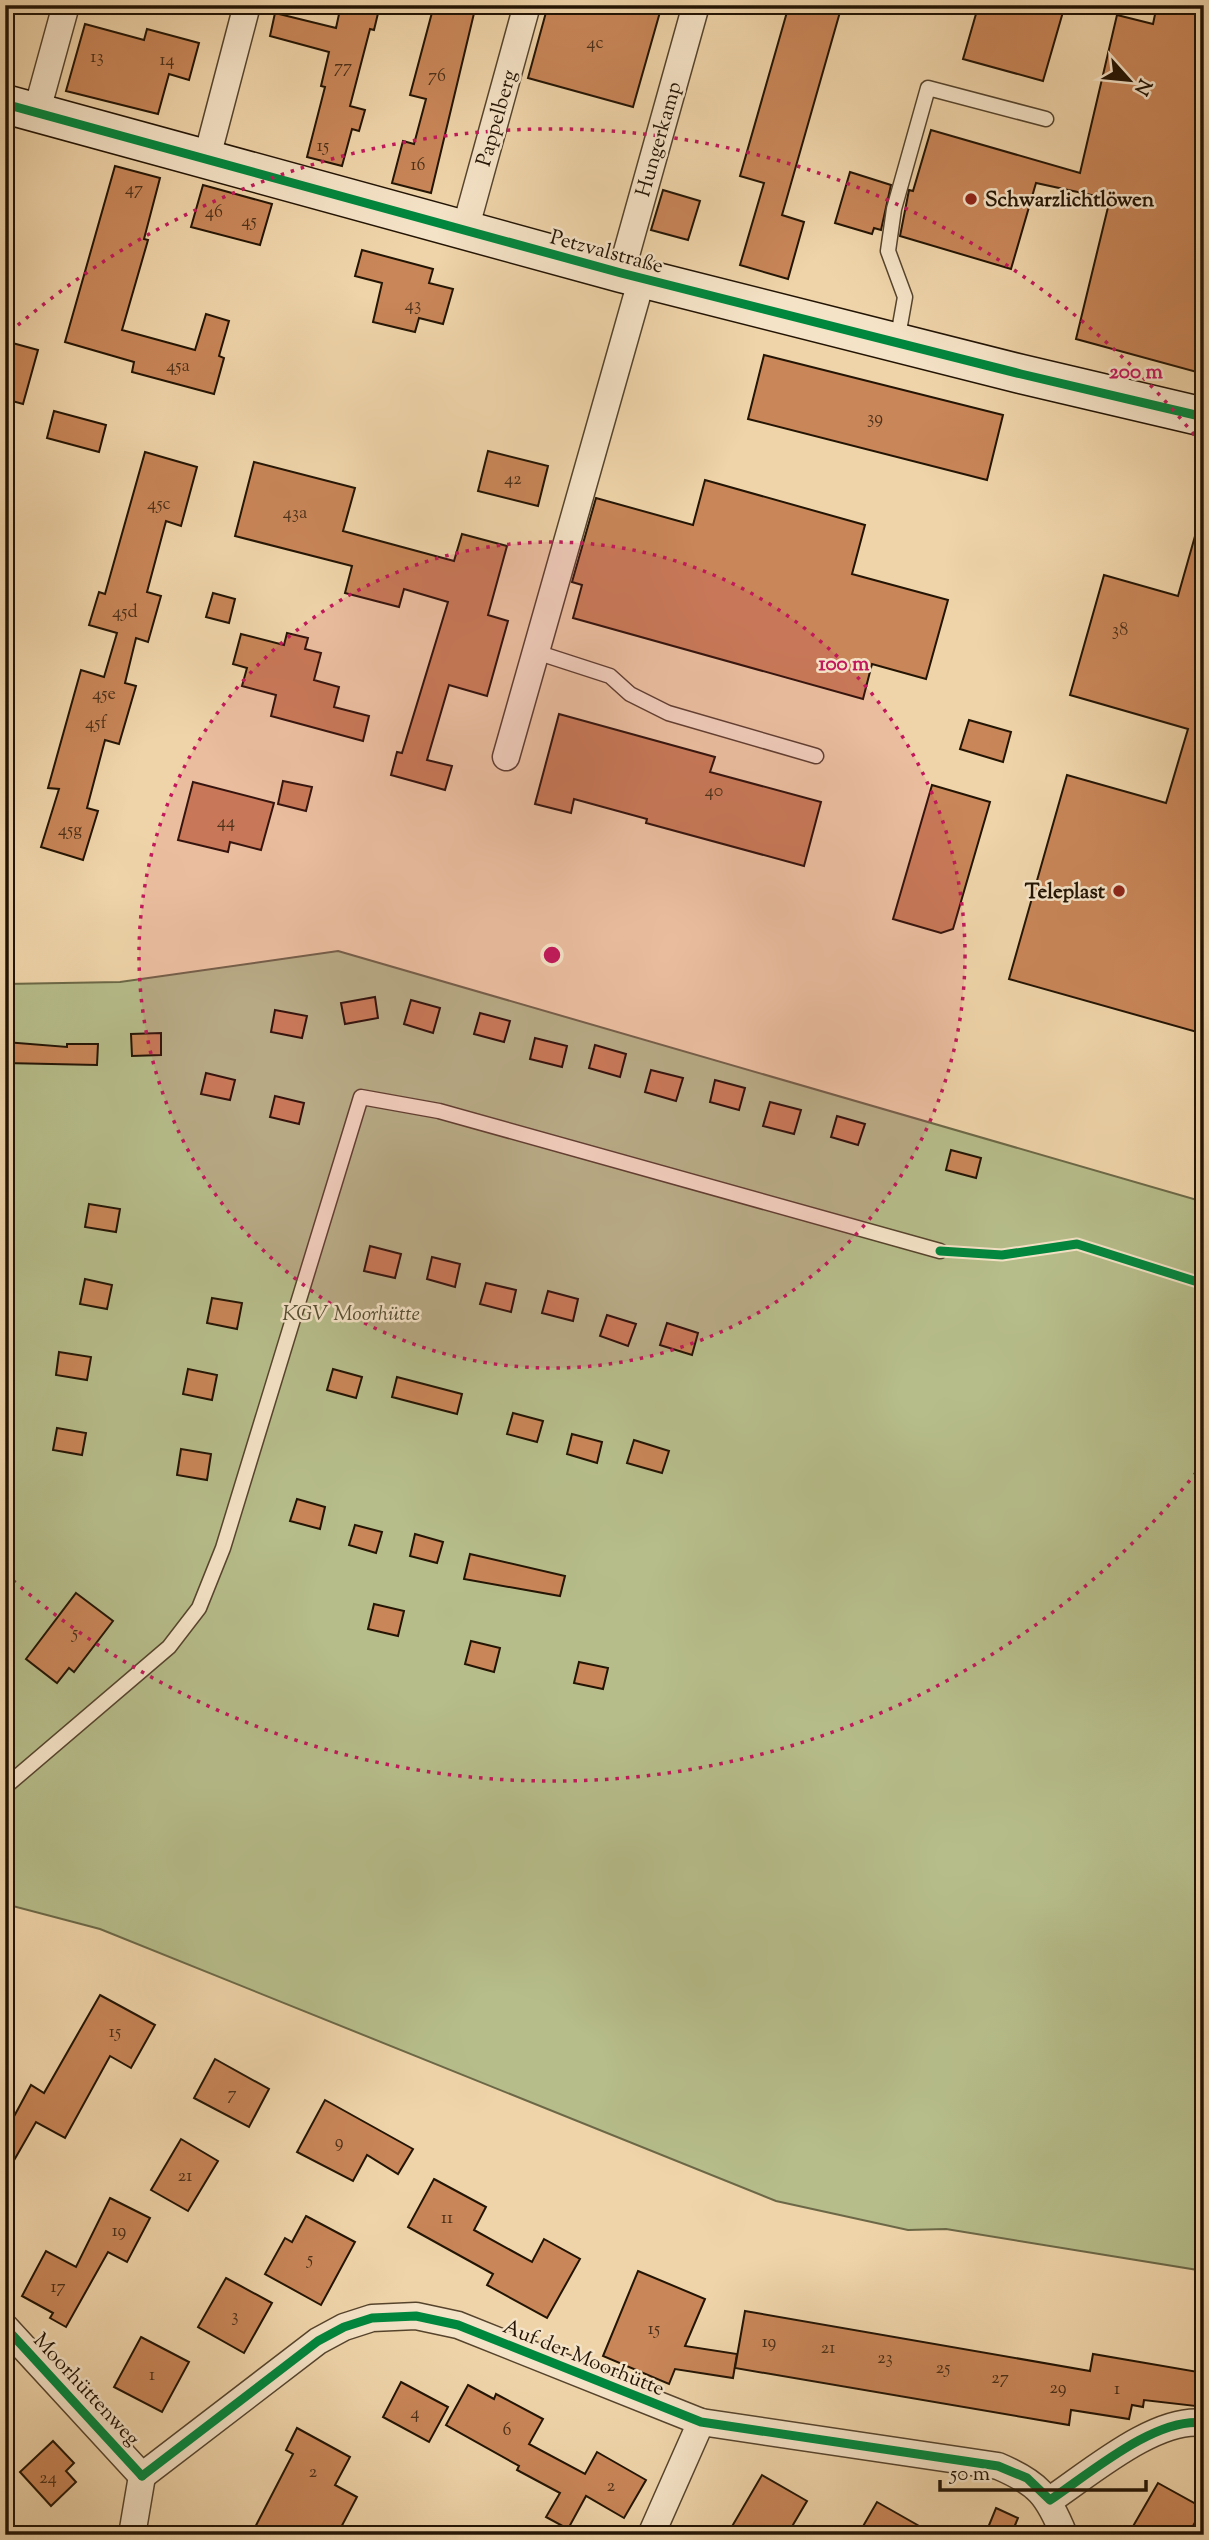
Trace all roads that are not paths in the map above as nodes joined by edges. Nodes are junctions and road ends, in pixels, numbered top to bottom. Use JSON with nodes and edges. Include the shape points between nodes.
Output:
{"nodes":[{"id":1,"x":66,"y":5,"type":"edge"},
{"id":2,"x":247,"y":5,"type":"edge"},
{"id":3,"x":527,"y":5,"type":"edge"},
{"id":4,"x":696,"y":5,"type":"edge"},
{"id":5,"x":21,"y":109,"type":"edge"},
{"id":6,"x":1046,"y":119,"type":"dead end"},
{"id":7,"x":206,"y":160,"type":"junction"},
{"id":8,"x":465,"y":230,"type":"junction"},
{"id":9,"x":631,"y":276,"type":"junction"},
{"id":10,"x":897,"y":343,"type":"junction"},
{"id":11,"x":1204,"y":417,"type":"edge"},
{"id":12,"x":536,"y":652,"type":"junction"},
{"id":13,"x":816,"y":756,"type":"dead end"},
{"id":14,"x":506,"y":757,"type":"dead end"},
{"id":15,"x":940,"y":1251,"type":"dead end"},
{"id":16,"x":5,"y":1787,"type":"edge"},
{"id":17,"x":5,"y":2327,"type":"edge"},
{"id":18,"x":701,"y":2422,"type":"junction"},
{"id":19,"x":1204,"y":2423,"type":"edge"},
{"id":20,"x":142,"y":2476,"type":"junction"},
{"id":21,"x":1050,"y":2500,"type":"junction"},
{"id":22,"x":132,"y":2535,"type":"edge"},
{"id":23,"x":651,"y":2535,"type":"edge"},
{"id":24,"x":1064,"y":2535,"type":"edge"}],
"edges":[{"from":1,"to":5,"type":"street"},
{"from":2,"to":7,"type":"street"},
{"from":3,"to":8,"type":"street","name":"Pappelberg"},
{"from":4,"to":9,"type":"street","name":"Hungerkamp"},
{"from":5,"to":7,"type":"street","name":"Petzvalstraße"},
{"from":6,"to":10,"type":"lane","via":[[928,88],[894,209],[888,251],[905,297]]},
{"from":7,"to":8,"type":"street","name":"Petzvalstraße"},
{"from":8,"to":9,"type":"street","name":"Petzvalstraße"},
{"from":9,"to":10,"type":"street","name":"Petzvalstraße"},
{"from":9,"to":12,"type":"street","name":"Petzvalstraße"},
{"from":10,"to":11,"type":"street","name":"Petzvalstraße"},
{"from":12,"to":13,"type":"lane","via":[[610,676],[631,694],[668,713]]},
{"from":12,"to":14,"type":"street","name":"Petzvalstraße"},
{"from":15,"to":16,"type":"lane","via":[[439,1111],[360,1097],[223,1548],[200,1608],[169,1647]]},
{"from":17,"to":20,"type":"street","name":"Moorhüttenweg"},
{"from":18,"to":20,"type":"street","name":"Auf der Moorhütte","via":[[458,2325],[416,2316],[372,2318],[318,2341]]},
{"from":18,"to":21,"type":"street","name":"Auf der Moorhütte","via":[[998,2466],[1027,2478]]},
{"from":18,"to":23,"type":"street"},
{"from":19,"to":21,"type":"street","via":[[1190,2421],[1154,2432]]},
{"from":20,"to":22,"type":"street"},
{"from":21,"to":24,"type":"street"}]}
